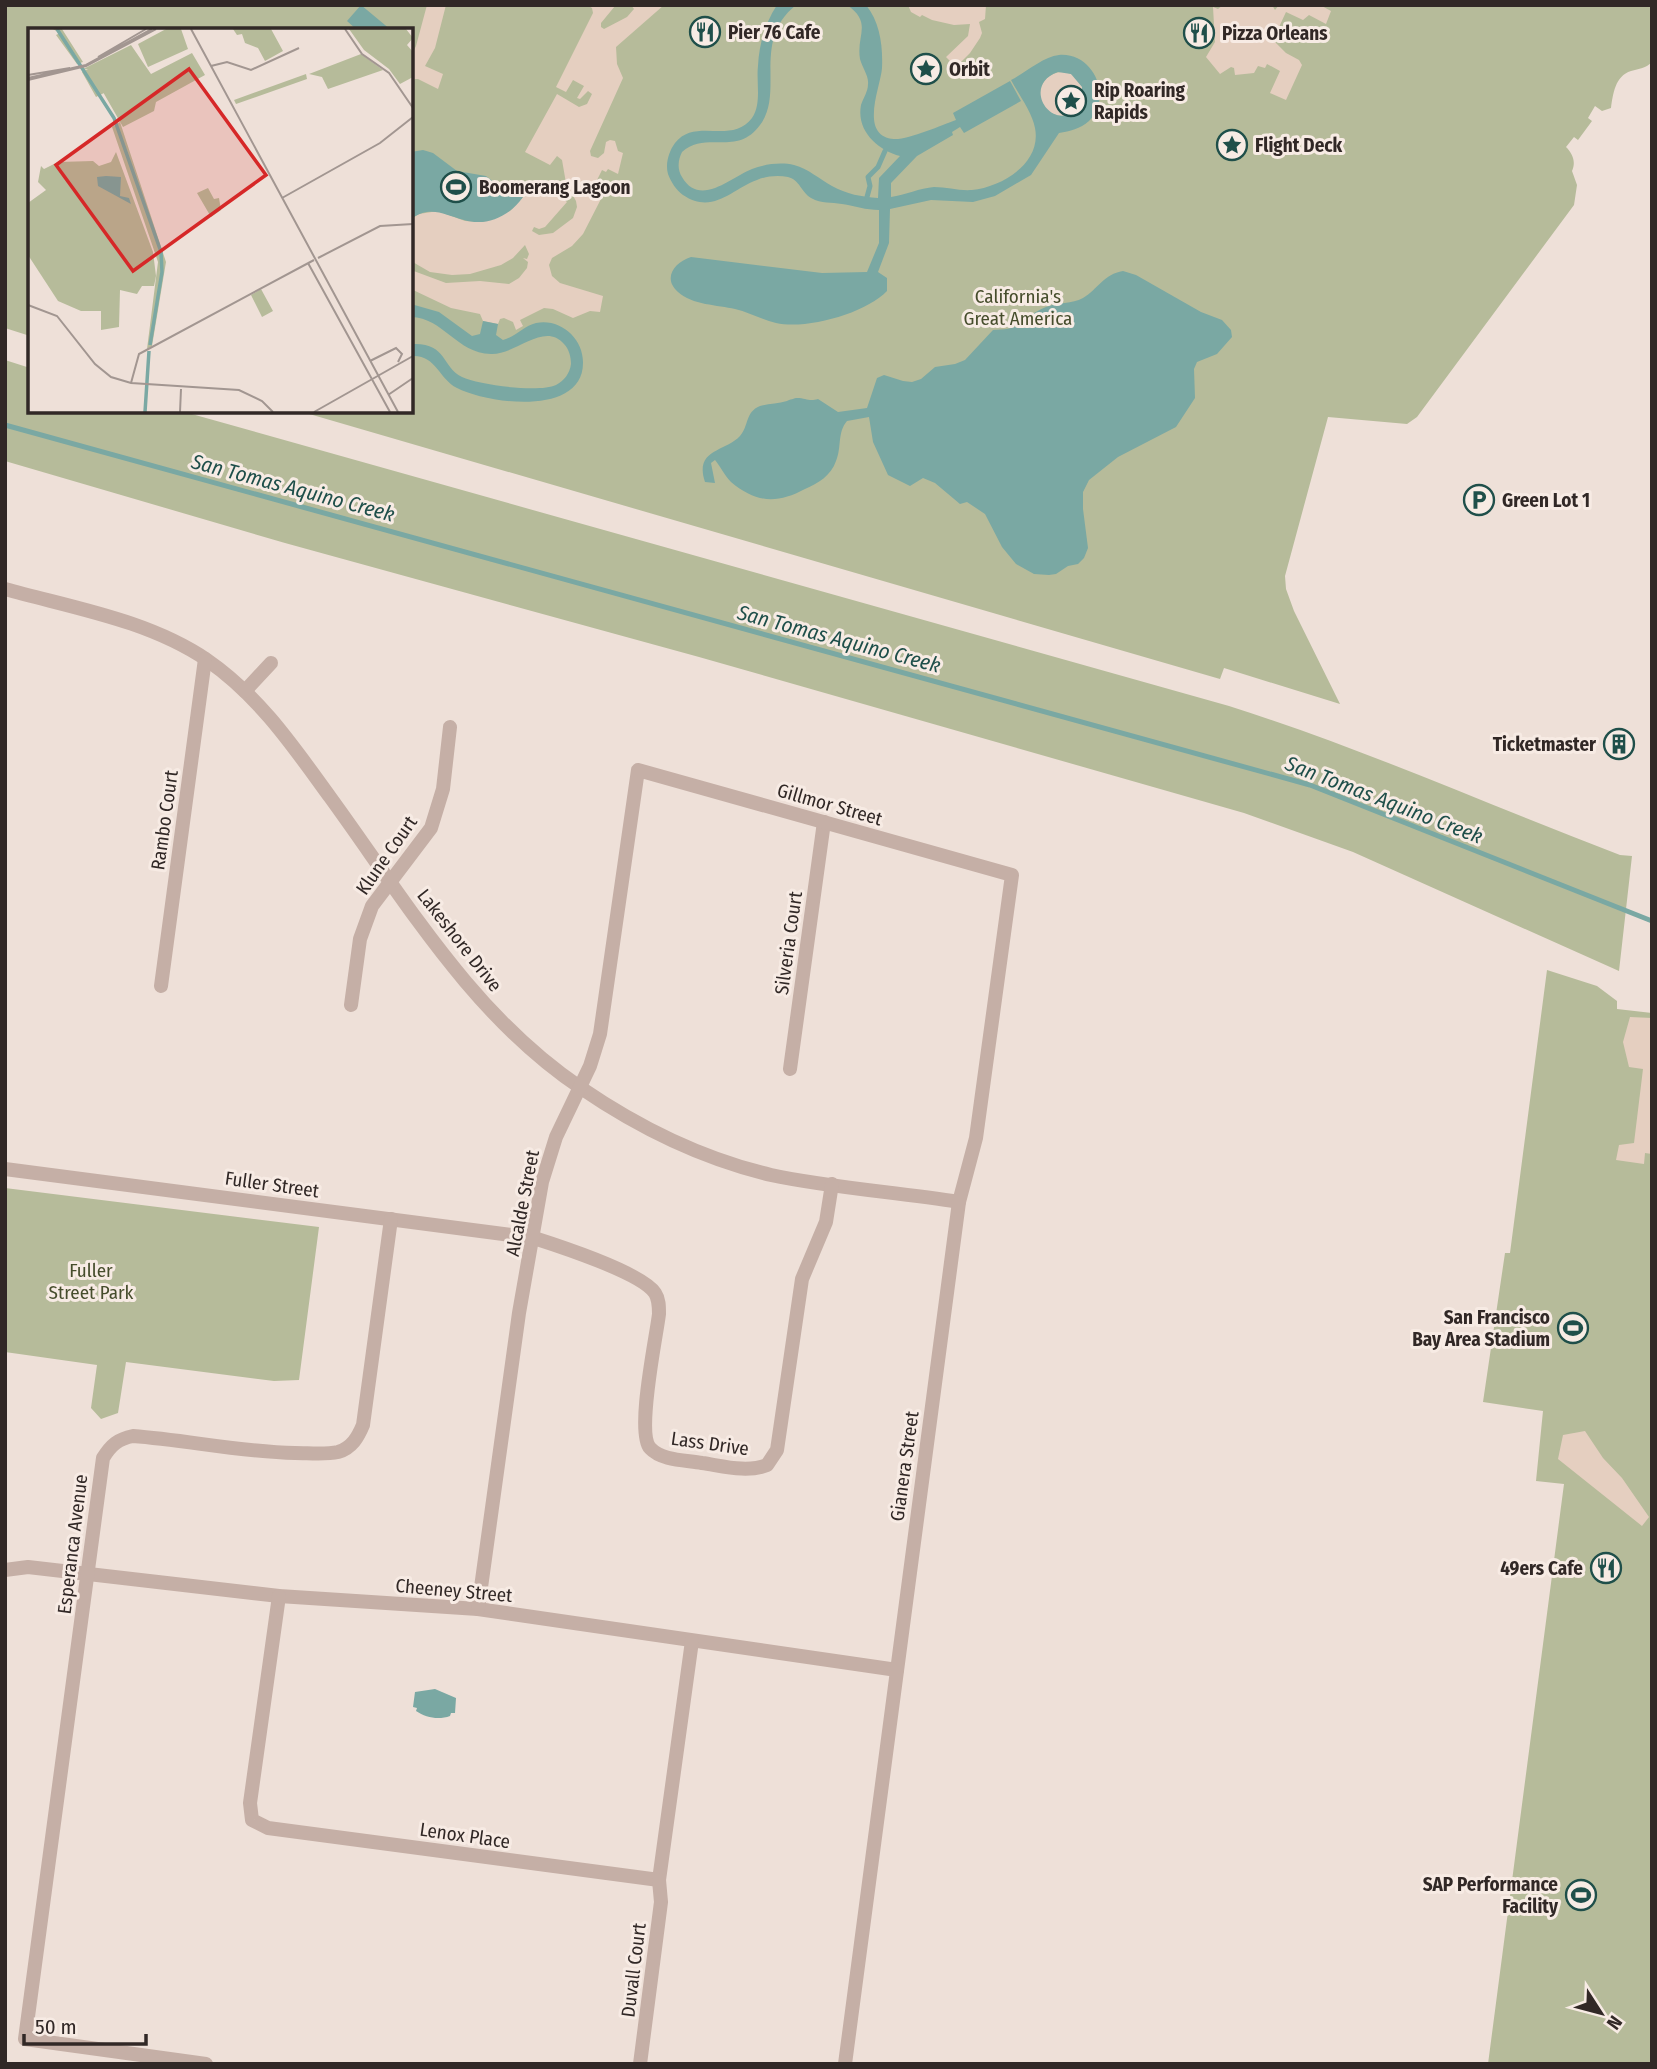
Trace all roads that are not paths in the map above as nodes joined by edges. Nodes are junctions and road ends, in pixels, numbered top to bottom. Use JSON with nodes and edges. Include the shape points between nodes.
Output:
{"nodes":[{"id":1,"x":6,"y":589,"type":"edge"},
{"id":2,"x":5,"y":597,"type":"edge"},
{"id":3,"x":205,"y":659,"type":"junction"},
{"id":4,"x":271,"y":663,"type":"dead end"},
{"id":5,"x":245,"y":691,"type":"junction"},
{"id":6,"x":450,"y":727,"type":"dead end"},
{"id":7,"x":638,"y":770,"type":"joint"},
{"id":8,"x":824,"y":822,"type":"junction"},
{"id":9,"x":1012,"y":875,"type":"joint"},
{"id":10,"x":391,"y":881,"type":"junction"},
{"id":11,"x":161,"y":986,"type":"dead end"},
{"id":12,"x":351,"y":1005,"type":"dead end"},
{"id":13,"x":790,"y":1069,"type":"dead end"},
{"id":14,"x":581,"y":1088,"type":"junction"},
{"id":15,"x":5,"y":1169,"type":"edge"},
{"id":16,"x":832,"y":1184,"type":"junction"},
{"id":17,"x":960,"y":1202,"type":"junction"},
{"id":18,"x":391,"y":1219,"type":"junction"},
{"id":19,"x":534,"y":1238,"type":"junction"},
{"id":20,"x":5,"y":1570,"type":"edge"},
{"id":21,"x":88,"y":1575,"type":"junction"},
{"id":22,"x":279,"y":1596,"type":"junction"},
{"id":23,"x":478,"y":1609,"type":"junction"},
{"id":24,"x":692,"y":1641,"type":"junction"},
{"id":25,"x":897,"y":1670,"type":"junction"},
{"id":26,"x":659,"y":1880,"type":"junction"},
{"id":27,"x":206,"y":2064,"type":"edge"},
{"id":28,"x":640,"y":2064,"type":"edge"},
{"id":29,"x":845,"y":2064,"type":"edge"}],
"edges":[{"from":1,"to":2,"type":"street"},
{"from":1,"to":3,"type":"street","name":"Lakeshore Drive","via":[[132,624]]},
{"from":3,"to":5,"type":"street","name":"Lakeshore Drive"},
{"from":3,"to":11,"type":"street","name":"Rambo Court"},
{"from":4,"to":5,"type":"street"},
{"from":5,"to":10,"type":"street","name":"Lakeshore Drive","via":[[285,735]]},
{"from":6,"to":10,"type":"street","name":"Klune Court","via":[[443,789],[431,828]]},
{"from":7,"to":8,"type":"street","name":"Gillmor Street"},
{"from":7,"to":14,"type":"street","name":"Alcalde Street","via":[[600,1034]]},
{"from":8,"to":9,"type":"street","name":"Gillmor Street"},
{"from":8,"to":13,"type":"street","name":"Silveria Court"},
{"from":9,"to":17,"type":"street","name":"Gianera Street","via":[[976,1138]]},
{"from":10,"to":12,"type":"street","name":"Klune Court","via":[[372,906],[360,939]]},
{"from":10,"to":14,"type":"street","name":"Lakeshore Drive","via":[[486,1006],[529,1048]]},
{"from":14,"to":16,"type":"street","name":"Lakeshore Drive","via":[[644,1126],[704,1153],[769,1174]]},
{"from":14,"to":19,"type":"street","name":"Alcalde Street","via":[[548,1160]]},
{"from":15,"to":18,"type":"street","name":"Fuller Street"},
{"from":16,"to":17,"type":"street","name":"Lakeshore Drive"},
{"from":16,"to":19,"type":"street","name":"Lass Drive","via":[[826,1222],[802,1279],[777,1450],[773,1460],[760,1468],[677,1459],[650,1448],[644,1420],[659,1314],[655,1293],[641,1280]]},
{"from":17,"to":25,"type":"street","name":"Gianera Street"},
{"from":18,"to":19,"type":"street","name":"Fuller Street"},
{"from":18,"to":21,"type":"street","name":"Esperanca Avenue","via":[[363,1425],[351,1446],[328,1453],[269,1452],[145,1437],[120,1439],[103,1458]]},
{"from":19,"to":23,"type":"street","name":"Alcalde Street","via":[[519,1312]]},
{"from":20,"to":21,"type":"street","name":"Cheeney Street","via":[[28,1567]]},
{"from":21,"to":22,"type":"street","name":"Cheeney Street"},
{"from":21,"to":27,"type":"street","name":"Esperanca Avenue","via":[[25,2039]]},
{"from":22,"to":23,"type":"street","name":"Cheeney Street"},
{"from":22,"to":26,"type":"street","name":"Lenox Place","via":[[250,1802],[253,1820],[268,1828]]},
{"from":23,"to":24,"type":"street","name":"Cheeney Street"},
{"from":24,"to":25,"type":"street","name":"Cheeney Street"},
{"from":24,"to":26,"type":"street"},
{"from":25,"to":29,"type":"street","name":"Gianera Street"},
{"from":26,"to":28,"type":"street","name":"Duvall Court","via":[[661,1902]]}]}
